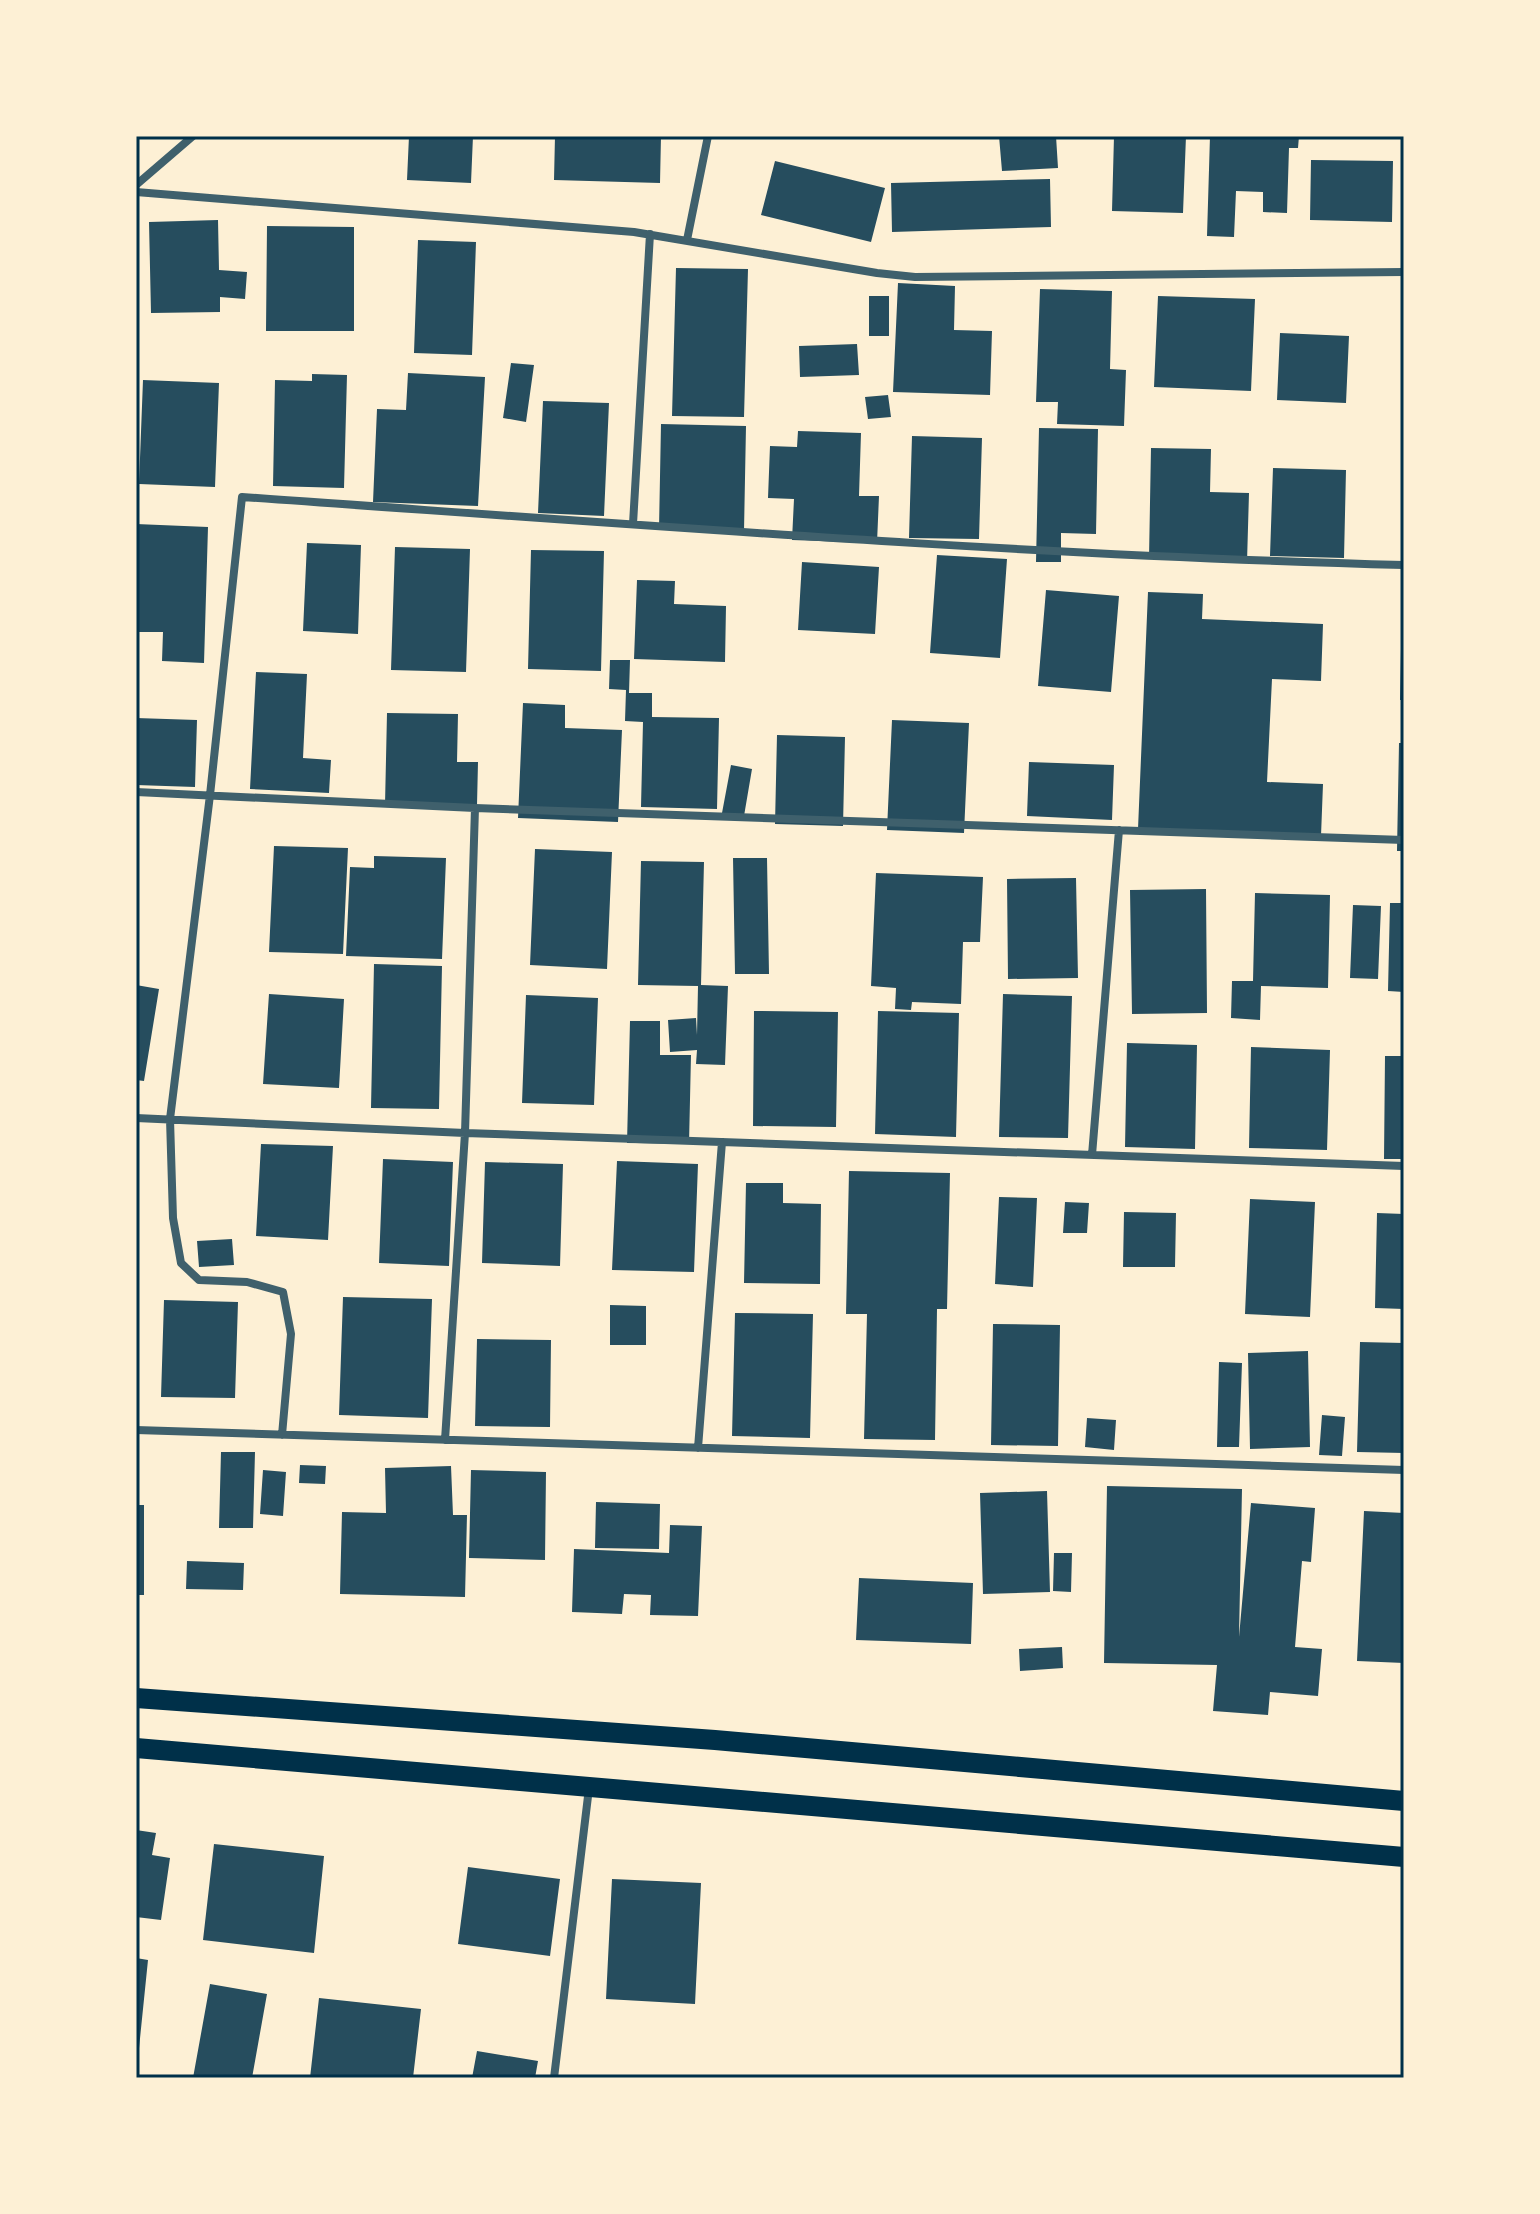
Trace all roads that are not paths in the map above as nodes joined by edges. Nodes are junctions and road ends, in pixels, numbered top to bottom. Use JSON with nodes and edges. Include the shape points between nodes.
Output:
{"nodes":[{"id":1,"x":193,"y":136,"type":"edge"},
{"id":2,"x":708,"y":136,"type":"edge"},
{"id":3,"x":136,"y":185,"type":"edge"},
{"id":4,"x":136,"y":192,"type":"edge"},
{"id":5,"x":650,"y":234,"type":"junction"},
{"id":6,"x":687,"y":240,"type":"junction"},
{"id":7,"x":1404,"y":272,"type":"edge"},
{"id":8,"x":633,"y":524,"type":"junction"},
{"id":9,"x":1404,"y":565,"type":"edge"},
{"id":10,"x":136,"y":792,"type":"edge"},
{"id":11,"x":210,"y":795,"type":"junction"},
{"id":12,"x":475,"y":808,"type":"junction"},
{"id":13,"x":1119,"y":830,"type":"junction"},
{"id":14,"x":1404,"y":840,"type":"edge"},
{"id":15,"x":136,"y":1118,"type":"edge"},
{"id":16,"x":170,"y":1119,"type":"junction"},
{"id":17,"x":465,"y":1133,"type":"junction"},
{"id":18,"x":722,"y":1142,"type":"junction"},
{"id":19,"x":1092,"y":1155,"type":"junction"},
{"id":20,"x":1404,"y":1166,"type":"edge"},
{"id":21,"x":136,"y":1430,"type":"edge"},
{"id":22,"x":282,"y":1435,"type":"junction"},
{"id":23,"x":445,"y":1440,"type":"junction"},
{"id":24,"x":698,"y":1448,"type":"junction"},
{"id":25,"x":1404,"y":1470,"type":"edge"},
{"id":26,"x":136,"y":1698,"type":"edge"},
{"id":27,"x":136,"y":1748,"type":"edge"},
{"id":28,"x":589,"y":1787,"type":"junction"},
{"id":29,"x":1404,"y":1801,"type":"edge"},
{"id":30,"x":1404,"y":1857,"type":"edge"},
{"id":31,"x":554,"y":2078,"type":"edge"}],
"edges":[{"from":1,"to":3,"type":"street"},
{"from":2,"to":6,"type":"street"},
{"from":4,"to":5,"type":"street"},
{"from":5,"to":6,"type":"street"},
{"from":5,"to":8,"type":"street"},
{"from":6,"to":7,"type":"street","via":[[915,277]]},
{"from":8,"to":9,"type":"street","via":[[1223,560]]},
{"from":8,"to":11,"type":"street","via":[[242,497]]},
{"from":10,"to":11,"type":"street"},
{"from":11,"to":12,"type":"street"},
{"from":11,"to":16,"type":"street"},
{"from":12,"to":13,"type":"street"},
{"from":12,"to":17,"type":"street"},
{"from":13,"to":14,"type":"street"},
{"from":13,"to":19,"type":"street"},
{"from":15,"to":16,"type":"street"},
{"from":16,"to":17,"type":"street"},
{"from":16,"to":22,"type":"street","via":[[173,1218],[181,1263],[199,1280],[247,1282],[283,1292],[291,1334]]},
{"from":17,"to":18,"type":"street"},
{"from":17,"to":23,"type":"street"},
{"from":18,"to":19,"type":"street"},
{"from":18,"to":24,"type":"street"},
{"from":19,"to":20,"type":"street"},
{"from":21,"to":22,"type":"street"},
{"from":22,"to":23,"type":"street"},
{"from":23,"to":24,"type":"street"},
{"from":24,"to":25,"type":"street"},
{"from":26,"to":29,"type":"main road","via":[[715,1740]]},
{"from":27,"to":28,"type":"main road"},
{"from":28,"to":30,"type":"main road"},
{"from":28,"to":31,"type":"street"}]}
